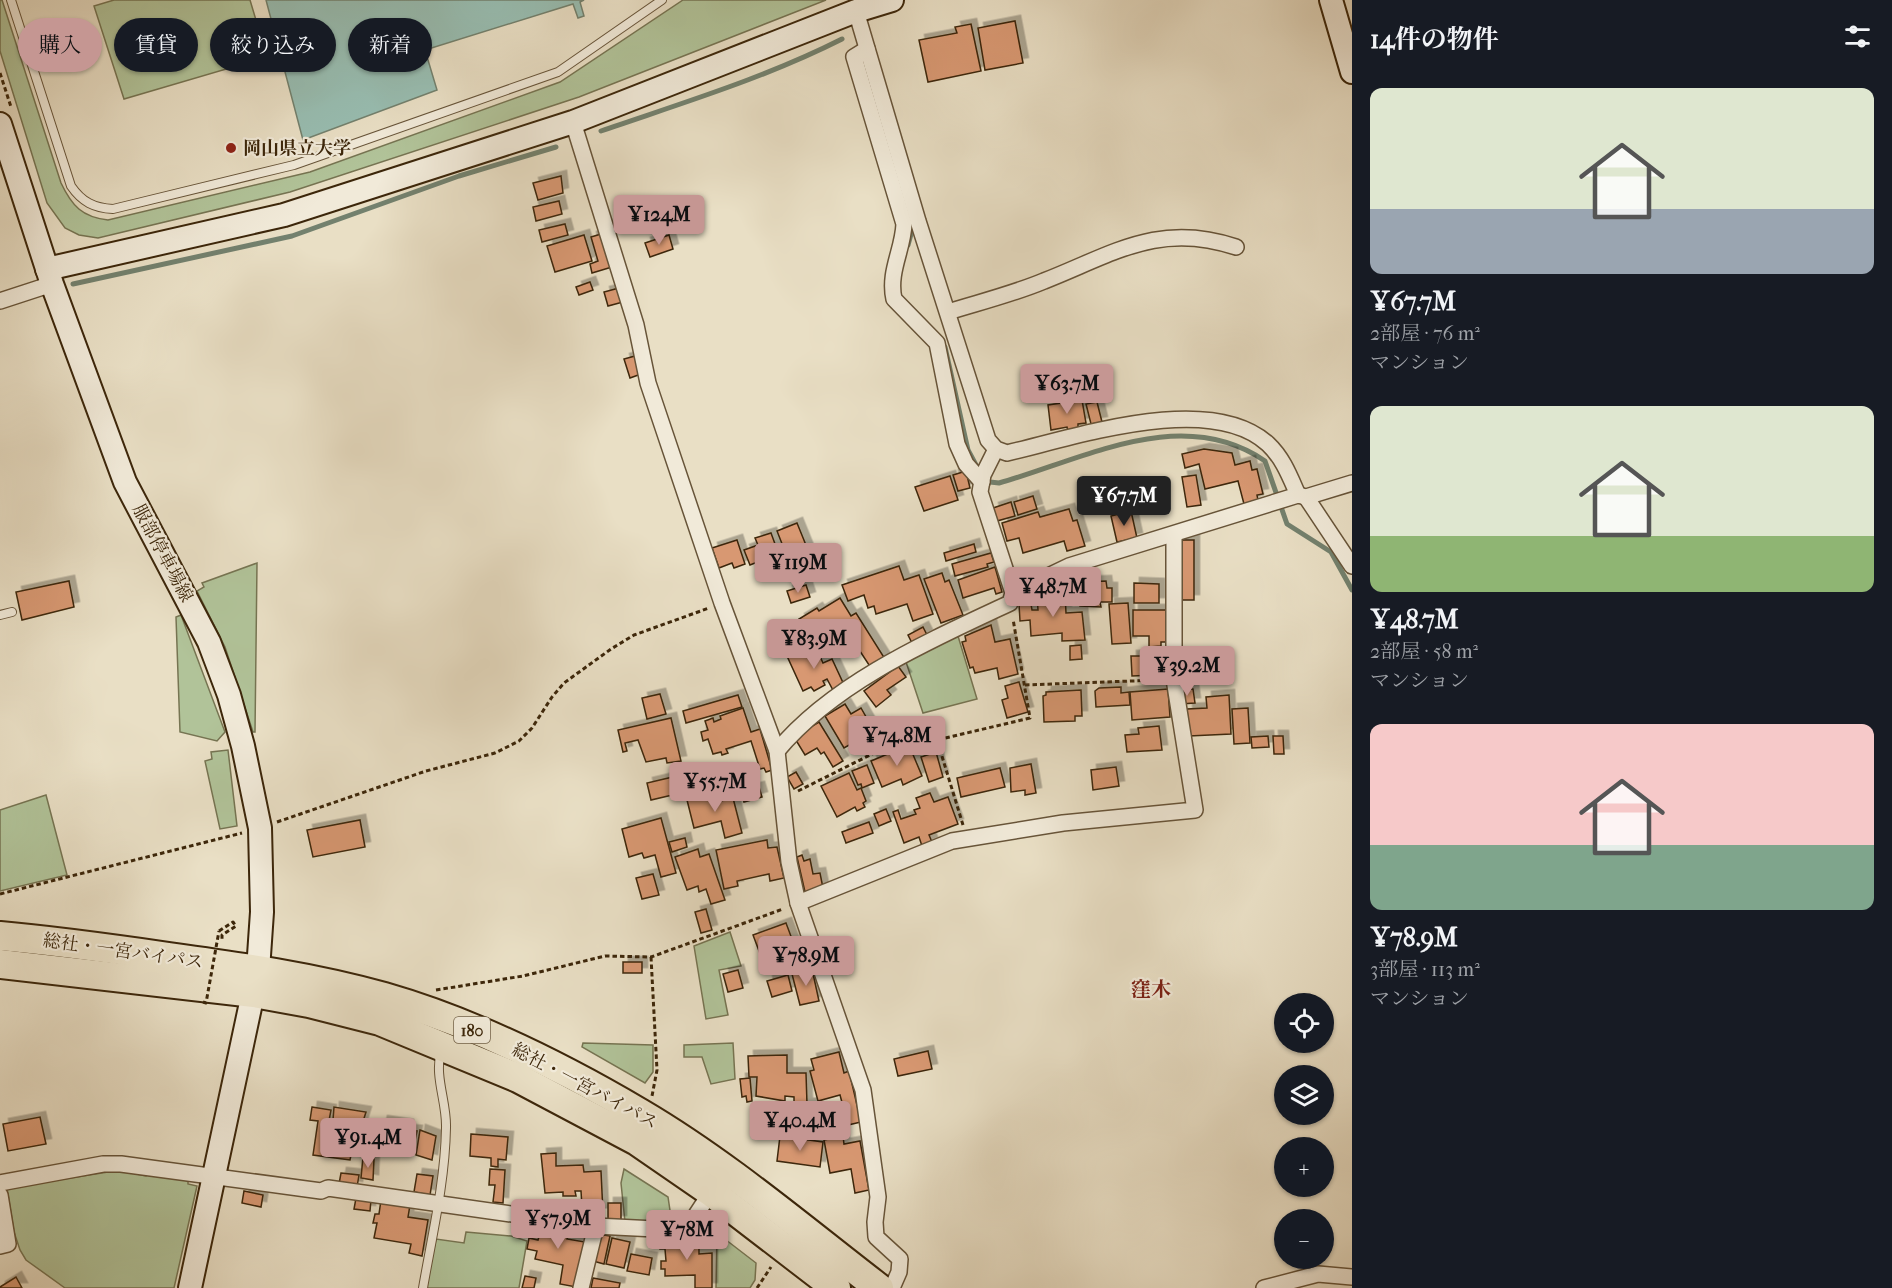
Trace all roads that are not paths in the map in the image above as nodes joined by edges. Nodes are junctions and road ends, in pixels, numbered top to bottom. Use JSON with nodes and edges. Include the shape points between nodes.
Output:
{"nodes":[{"id":1,"x":11,"y":0,"type":"edge"},
{"id":2,"x":662,"y":0,"type":"edge"},
{"id":3,"x":892,"y":0,"type":"edge"},
{"id":4,"x":1331,"y":0,"type":"edge"},
{"id":5,"x":856,"y":11,"type":"junction"},
{"id":6,"x":1352,"y":72,"type":"edge"},
{"id":7,"x":573,"y":122,"type":"junction"},
{"id":8,"x":0,"y":124,"type":"edge"},
{"id":9,"x":910,"y":223,"type":"junction"},
{"id":10,"x":1236,"y":247,"type":"dead end"},
{"id":11,"x":50,"y":276,"type":"junction"},
{"id":12,"x":0,"y":301,"type":"edge"},
{"id":13,"x":948,"y":312,"type":"junction"},
{"id":14,"x":996,"y":449,"type":"junction"},
{"id":15,"x":983,"y":476,"type":"junction"},
{"id":16,"x":1352,"y":483,"type":"edge"},
{"id":17,"x":1302,"y":496,"type":"junction"},
{"id":18,"x":1174,"y":535,"type":"junction"},
{"id":19,"x":1352,"y":566,"type":"edge"},
{"id":20,"x":1012,"y":598,"type":"junction"},
{"id":21,"x":12,"y":612,"type":"dead end"},
{"id":22,"x":0,"y":615,"type":"edge"},
{"id":23,"x":777,"y":751,"type":"junction"},
{"id":24,"x":798,"y":903,"type":"junction"},
{"id":25,"x":0,"y":936,"type":"edge"},
{"id":26,"x":0,"y":964,"type":"edge"},
{"id":27,"x":256,"y":981,"type":"junction"},
{"id":28,"x":442,"y":1047,"type":"junction"},
{"id":29,"x":214,"y":1176,"type":"junction"},
{"id":30,"x":0,"y":1183,"type":"edge"},
{"id":31,"x":711,"y":1192,"type":"junction"},
{"id":32,"x":0,"y":1195,"type":"edge"},
{"id":33,"x":438,"y":1203,"type":"junction"},
{"id":34,"x":596,"y":1226,"type":"junction"},
{"id":35,"x":0,"y":1246,"type":"edge"},
{"id":36,"x":1352,"y":1277,"type":"edge"},
{"id":37,"x":190,"y":1288,"type":"edge"},
{"id":38,"x":423,"y":1288,"type":"edge"},
{"id":39,"x":581,"y":1288,"type":"edge"},
{"id":40,"x":836,"y":1288,"type":"edge"},
{"id":41,"x":879,"y":1288,"type":"edge"},
{"id":42,"x":892,"y":1288,"type":"edge"},
{"id":43,"x":1264,"y":1288,"type":"edge"}],
"edges":[{"from":1,"to":2,"type":"lane","via":[[71,186],[86,202],[113,209],[294,165],[550,75]]},
{"from":3,"to":5,"type":"street"},
{"from":4,"to":6,"type":"street"},
{"from":5,"to":7,"type":"street"},
{"from":5,"to":9,"type":"street"},
{"from":7,"to":11,"type":"street","via":[[284,215]]},
{"from":7,"to":23,"type":"street","via":[[636,325],[648,383]]},
{"from":8,"to":11,"type":"street","name":"服部停車場線"},
{"from":9,"to":13,"type":"street"},
{"from":9,"to":15,"type":"street","via":[[892,273],[894,298],[937,343],[957,444],[966,464]]},
{"from":10,"to":13,"type":"street","via":[[1208,237],[1152,241],[1111,251],[1027,288]]},
{"from":11,"to":12,"type":"street"},
{"from":11,"to":27,"type":"street","name":"服部停車場線","via":[[125,482],[209,642],[229,695],[260,828],[262,912]]},
{"from":13,"to":14,"type":"street","via":[[988,440]]},
{"from":14,"to":15,"type":"street"},
{"from":14,"to":17,"type":"street","via":[[1007,453],[1151,420],[1212,421],[1251,432],[1268,445]]},
{"from":15,"to":20,"type":"street","via":[[980,492]]},
{"from":16,"to":17,"type":"street"},
{"from":17,"to":18,"type":"street"},
{"from":17,"to":19,"type":"street"},
{"from":18,"to":20,"type":"street","via":[[1069,566]]},
{"from":18,"to":24,"type":"street","via":[[1174,679],[1195,810],[1103,818],[952,841]]},
{"from":20,"to":23,"type":"street","via":[[889,663],[819,711]]},
{"from":21,"to":22,"type":"lane"},
{"from":23,"to":24,"type":"street","via":[[789,862]]},
{"from":24,"to":42,"type":"street","via":[[863,1090],[878,1197],[876,1237],[900,1259]]},
{"from":25,"to":27,"type":"highway","name":"総社・一宮バイパス","number":"180"},
{"from":26,"to":27,"type":"highway","name":"総社・一宮バイパス","number":"180"},
{"from":27,"to":28,"type":"highway","name":"総社・一宮バイパス","number":"180","via":[[309,1003],[380,1021]]},
{"from":27,"to":29,"type":"street","name":"服部停車場線"},
{"from":27,"to":41,"type":"highway","name":"総社・一宮バイパス","number":"180","via":[[310,979],[385,997],[527,1053],[642,1114],[725,1170]]},
{"from":28,"to":31,"type":"highway","name":"総社・一宮バイパス","number":"180","via":[[577,1107],[637,1141]]},
{"from":28,"to":33,"type":"lane","via":[[437,1066],[446,1128]]},
{"from":29,"to":30,"type":"street","via":[[102,1164]]},
{"from":29,"to":33,"type":"street"},
{"from":29,"to":37,"type":"street","name":"服部停車場線"},
{"from":31,"to":34,"type":"street","via":[[694,1218],[675,1230]]},
{"from":31,"to":40,"type":"highway","name":"総社・一宮バイパス","number":"180"},
{"from":32,"to":35,"type":"street","via":[[8,1244]]},
{"from":33,"to":34,"type":"street"},
{"from":33,"to":38,"type":"lane"},
{"from":34,"to":39,"type":"street"},
{"from":36,"to":43,"type":"street","via":[[1318,1274]]}]}
